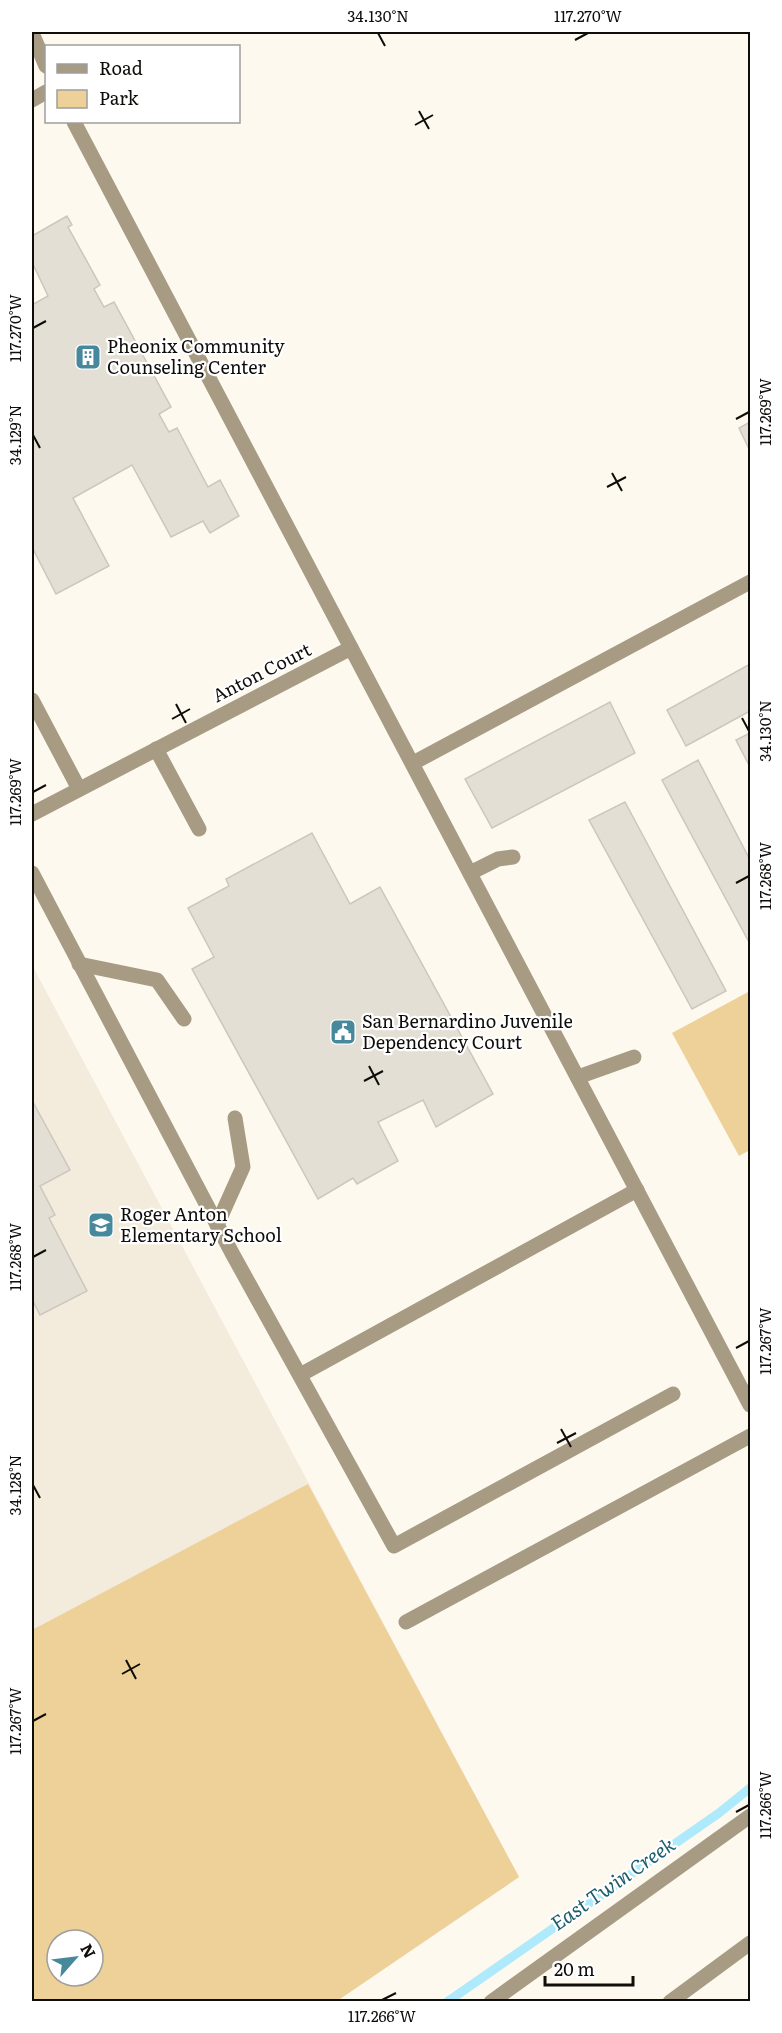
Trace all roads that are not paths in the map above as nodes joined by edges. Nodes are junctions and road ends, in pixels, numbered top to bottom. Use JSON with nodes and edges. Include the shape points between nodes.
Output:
{"nodes":[{"id":1,"x":32,"y":33,"type":"edge"},
{"id":2,"x":45,"y":64,"type":"edge"},
{"id":3,"x":75,"y":123,"type":"edge"},
{"id":4,"x":750,"y":582,"type":"edge"},
{"id":5,"x":351,"y":648,"type":"junction"},
{"id":6,"x":32,"y":700,"type":"edge"},
{"id":7,"x":156,"y":749,"type":"junction"},
{"id":8,"x":413,"y":763,"type":"junction"},
{"id":9,"x":79,"y":789,"type":"junction"},
{"id":10,"x":32,"y":814,"type":"edge"},
{"id":11,"x":199,"y":829,"type":"dead end"},
{"id":12,"x":513,"y":857,"type":"dead end"},
{"id":13,"x":32,"y":873,"type":"edge"},
{"id":14,"x":470,"y":873,"type":"junction"},
{"id":15,"x":79,"y":964,"type":"junction"},
{"id":16,"x":184,"y":1019,"type":"dead end"},
{"id":17,"x":634,"y":1057,"type":"dead end"},
{"id":18,"x":578,"y":1077,"type":"junction"},
{"id":19,"x":235,"y":1118,"type":"dead end"},
{"id":20,"x":638,"y":1190,"type":"junction"},
{"id":21,"x":217,"y":1225,"type":"junction"},
{"id":22,"x":300,"y":1375,"type":"junction"},
{"id":23,"x":673,"y":1394,"type":"dead end"},
{"id":24,"x":750,"y":1405,"type":"edge"},
{"id":25,"x":750,"y":1437,"type":"edge"},
{"id":26,"x":406,"y":1622,"type":"dead end"},
{"id":27,"x":750,"y":1816,"type":"edge"},
{"id":28,"x":750,"y":1943,"type":"edge"},
{"id":29,"x":491,"y":2001,"type":"edge"},
{"id":30,"x":670,"y":2001,"type":"edge"}],
"edges":[{"from":1,"to":2,"type":"street"},
{"from":3,"to":5,"type":"street"},
{"from":4,"to":8,"type":"street"},
{"from":5,"to":7,"type":"street","name":"Anton Court"},
{"from":5,"to":8,"type":"street"},
{"from":6,"to":9,"type":"street"},
{"from":7,"to":9,"type":"street","name":"Anton Court"},
{"from":7,"to":11,"type":"street"},
{"from":8,"to":14,"type":"street"},
{"from":9,"to":10,"type":"street","name":"Anton Court"},
{"from":12,"to":14,"type":"street","via":[[498,859]]},
{"from":13,"to":15,"type":"street"},
{"from":14,"to":18,"type":"street"},
{"from":15,"to":16,"type":"street","via":[[157,980]]},
{"from":15,"to":21,"type":"street"},
{"from":17,"to":18,"type":"street"},
{"from":18,"to":20,"type":"street"},
{"from":19,"to":21,"type":"street","via":[[243,1167]]},
{"from":20,"to":22,"type":"street"},
{"from":20,"to":24,"type":"street"},
{"from":21,"to":22,"type":"street"},
{"from":22,"to":23,"type":"street","via":[[394,1546]]},
{"from":25,"to":26,"type":"street"},
{"from":27,"to":29,"type":"street"},
{"from":28,"to":30,"type":"street"}]}
